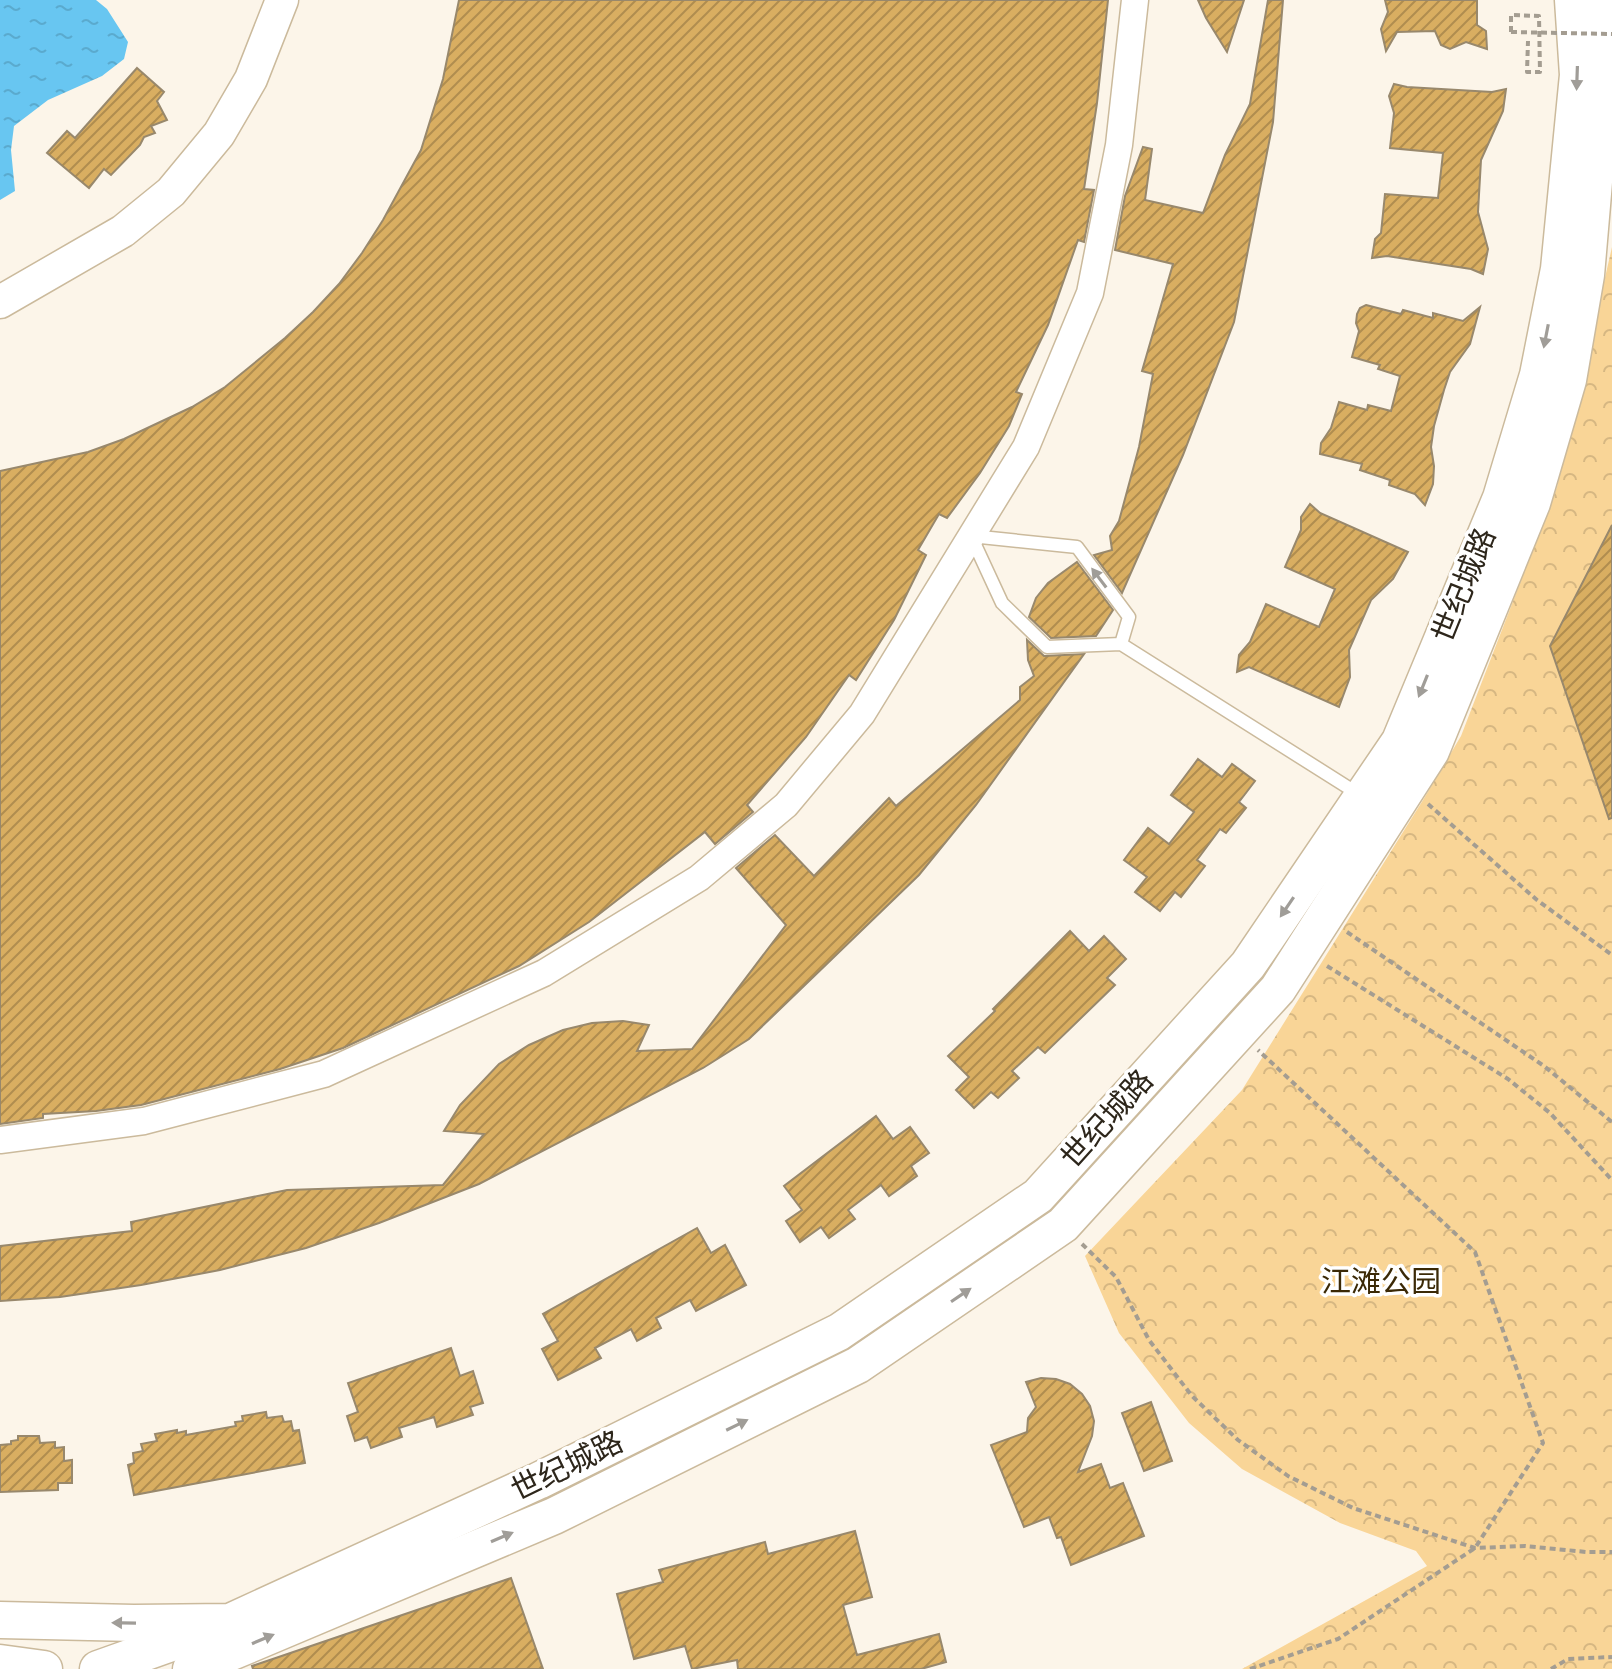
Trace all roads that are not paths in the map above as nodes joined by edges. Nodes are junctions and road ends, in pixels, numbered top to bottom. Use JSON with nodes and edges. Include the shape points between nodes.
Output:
{"nodes":[{"id":1,"x":282,"y":0,"type":"edge"},
{"id":2,"x":1135,"y":0,"type":"edge"},
{"id":3,"x":1573,"y":0,"type":"edge"},
{"id":4,"x":1600,"y":0,"type":"edge"},
{"id":5,"x":0,"y":302,"type":"edge"},
{"id":6,"x":971,"y":536,"type":"junction"},
{"id":7,"x":1121,"y":644,"type":"junction"},
{"id":8,"x":1362,"y":797,"type":"junction"},
{"id":9,"x":0,"y":1140,"type":"edge"},
{"id":10,"x":0,"y":1620,"type":"edge"},
{"id":11,"x":230,"y":1622,"type":"junction"},
{"id":12,"x":0,"y":1663,"type":"edge"},
{"id":13,"x":44,"y":1669,"type":"edge"},
{"id":14,"x":98,"y":1669,"type":"edge"},
{"id":15,"x":191,"y":1669,"type":"edge"}],
"edges":[{"from":1,"to":5,"type":"street","via":[[251,79],[219,134],[171,192],[123,231]]},
{"from":2,"to":6,"type":"street","via":[[1119,145],[1090,293],[1026,447]]},
{"from":3,"to":8,"type":"main road","name":"世纪城路","one_way":true,"via":[[1577,90],[1559,269],[1538,375],[1501,498],[1406,727]]},
{"from":15,"to":4,"type":"main road","name":"世纪城路","one_way":true,"via":[[554,1516],[858,1365],[1063,1225],[1278,989],[1431,751],[1532,503],[1568,380],[1586,275],[1603,77]]},
{"from":6,"to":7,"type":"lane","via":[[1002,603],[1047,647]]},
{"from":7,"to":6,"type":"lane","one_way":true,"via":[[1129,617],[1077,547]]},
{"from":6,"to":9,"type":"street","via":[[862,714],[786,805],[699,878],[544,973],[324,1074],[144,1121]]},
{"from":7,"to":8,"type":"lane"},
{"from":8,"to":11,"type":"main road","name":"世纪城路","one_way":true,"via":[[1248,965],[1038,1196],[839,1332],[538,1481]]},
{"from":11,"to":10,"type":"main road","name":"世纪城路","one_way":true},
{"from":11,"to":14,"type":"main road"},
{"from":12,"to":13,"type":"main road"}]}
